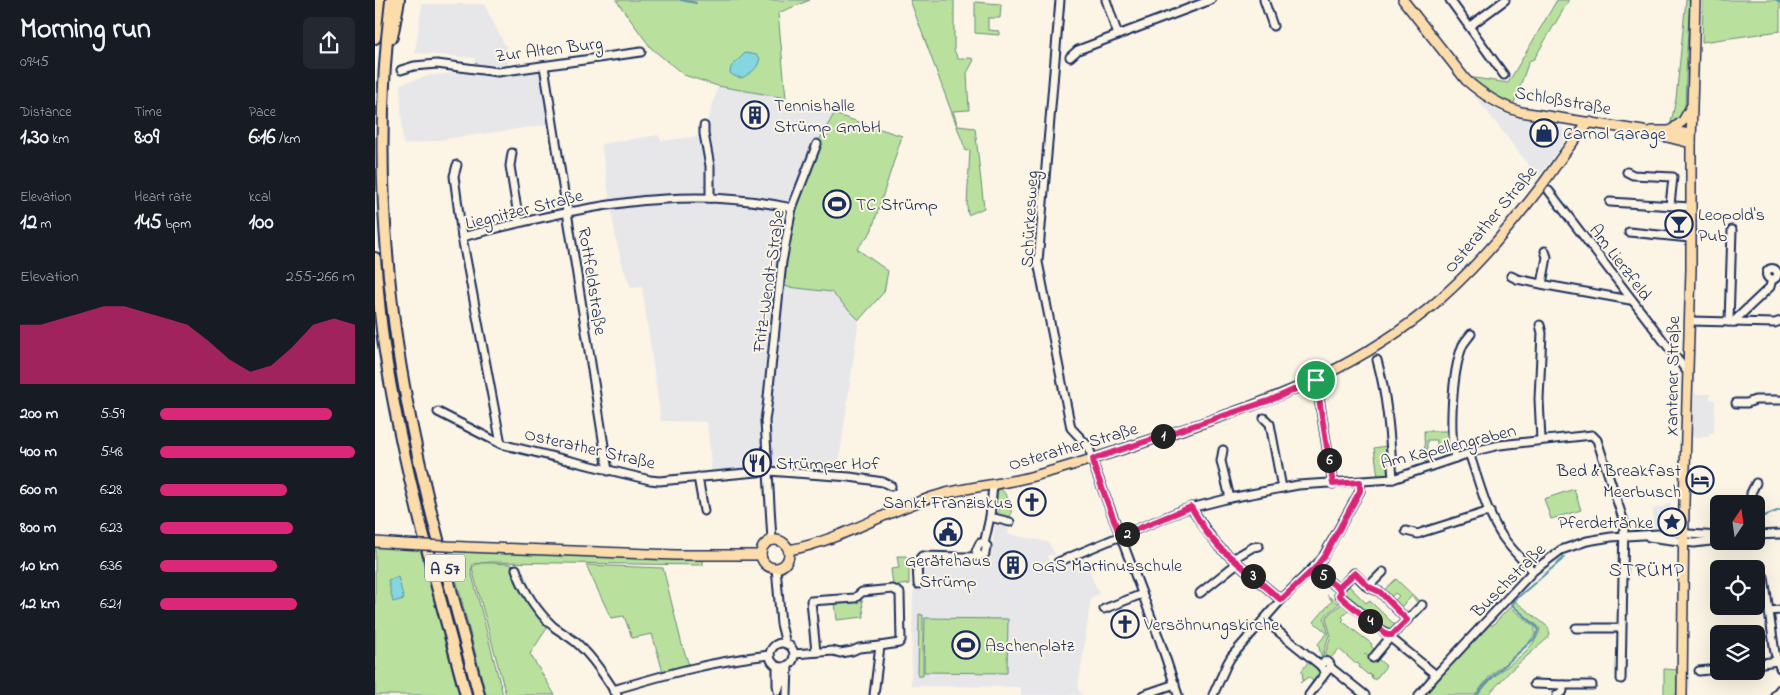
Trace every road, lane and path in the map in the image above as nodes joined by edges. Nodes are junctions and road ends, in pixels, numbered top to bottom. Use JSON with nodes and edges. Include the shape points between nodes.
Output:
{"nodes":[{"id":1,"x":379,"y":0,"type":"edge"},
{"id":2,"x":391,"y":0,"type":"edge"},
{"id":3,"x":399,"y":0,"type":"edge"},
{"id":4,"x":1060,"y":0,"type":"edge"},
{"id":5,"x":1106,"y":0,"type":"edge"},
{"id":6,"x":1211,"y":0,"type":"edge"},
{"id":7,"x":1264,"y":0,"type":"edge"},
{"id":8,"x":1403,"y":0,"type":"edge"},
{"id":9,"x":1450,"y":0,"type":"edge"},
{"id":10,"x":1505,"y":0,"type":"edge"},
{"id":11,"x":1695,"y":0,"type":"edge"},
{"id":12,"x":1273,"y":26,"type":"dead end"},
{"id":13,"x":1470,"y":26,"type":"junction"},
{"id":14,"x":1118,"y":35,"type":"junction"},
{"id":15,"x":375,"y":38,"type":"edge"},
{"id":16,"x":641,"y":52,"type":"dead end"},
{"id":17,"x":1069,"y":57,"type":"dead end"},
{"id":18,"x":385,"y":65,"type":"junction"},
{"id":19,"x":544,"y":66,"type":"junction"},
{"id":20,"x":401,"y":70,"type":"dead end"},
{"id":21,"x":1504,"y":75,"type":"dead end"},
{"id":22,"x":1691,"y":107,"type":"junction"},
{"id":23,"x":1590,"y":122,"type":"junction"},
{"id":24,"x":704,"y":126,"type":"dead end"},
{"id":25,"x":1643,"y":131,"type":"junction"},
{"id":26,"x":1671,"y":131,"type":"junction"},
{"id":27,"x":1691,"y":139,"type":"junction"},
{"id":28,"x":817,"y":144,"type":"dead end"},
{"id":29,"x":512,"y":153,"type":"dead end"},
{"id":30,"x":457,"y":165,"type":"dead end"},
{"id":31,"x":1627,"y":172,"type":"dead end"},
{"id":32,"x":1549,"y":191,"type":"dead end"},
{"id":33,"x":710,"y":198,"type":"junction"},
{"id":34,"x":1610,"y":202,"type":"dead end"},
{"id":35,"x":1670,"y":205,"type":"junction"},
{"id":36,"x":1690,"y":206,"type":"junction"},
{"id":37,"x":792,"y":208,"type":"junction"},
{"id":38,"x":567,"y":211,"type":"junction"},
{"id":39,"x":519,"y":222,"type":"junction"},
{"id":40,"x":1732,"y":230,"type":"dead end"},
{"id":41,"x":1629,"y":232,"type":"dead end"},
{"id":42,"x":462,"y":237,"type":"junction"},
{"id":43,"x":1690,"y":238,"type":"junction"},
{"id":44,"x":1545,"y":252,"type":"dead end"},
{"id":45,"x":375,"y":258,"type":"edge"},
{"id":46,"x":1511,"y":276,"type":"dead end"},
{"id":47,"x":1772,"y":279,"type":"dead end"},
{"id":48,"x":1542,"y":284,"type":"junction"},
{"id":49,"x":1630,"y":300,"type":"junction"},
{"id":50,"x":1689,"y":321,"type":"junction"},
{"id":51,"x":1780,"y":321,"type":"edge"},
{"id":52,"x":1731,"y":322,"type":"junction"},
{"id":53,"x":1540,"y":325,"type":"dead end"},
{"id":54,"x":1471,"y":334,"type":"dead end"},
{"id":55,"x":1377,"y":360,"type":"dead end"},
{"id":56,"x":1688,"y":373,"type":"junction"},
{"id":57,"x":1316,"y":380,"type":"junction"},
{"id":58,"x":1780,"y":400,"type":"edge"},
{"id":59,"x":1736,"y":403,"type":"dead end"},
{"id":60,"x":438,"y":412,"type":"dead end"},
{"id":61,"x":1264,"y":418,"type":"dead end"},
{"id":62,"x":1541,"y":440,"type":"junction"},
{"id":63,"x":501,"y":444,"type":"junction"},
{"id":64,"x":1223,"y":450,"type":"dead end"},
{"id":65,"x":1469,"y":453,"type":"junction"},
{"id":66,"x":1455,"y":458,"type":"junction"},
{"id":67,"x":1093,"y":459,"type":"junction"},
{"id":68,"x":608,"y":471,"type":"junction"},
{"id":69,"x":768,"y":471,"type":"junction"},
{"id":70,"x":698,"y":477,"type":"junction"},
{"id":71,"x":1393,"y":479,"type":"junction"},
{"id":72,"x":1360,"y":482,"type":"junction"},
{"id":73,"x":1756,"y":483,"type":"dead end"},
{"id":74,"x":1333,"y":484,"type":"junction"},
{"id":75,"x":993,"y":485,"type":"junction"},
{"id":76,"x":891,"y":486,"type":"dead end"},
{"id":77,"x":1282,"y":488,"type":"junction"},
{"id":78,"x":1751,"y":495,"type":"edge"},
{"id":79,"x":1230,"y":498,"type":"junction"},
{"id":80,"x":1191,"y":507,"type":"junction"},
{"id":81,"x":703,"y":511,"type":"dead end"},
{"id":82,"x":1490,"y":511,"type":"junction"},
{"id":83,"x":990,"y":517,"type":"junction"},
{"id":84,"x":1010,"y":522,"type":"dead end"},
{"id":85,"x":1406,"y":531,"type":"dead end"},
{"id":86,"x":1780,"y":534,"type":"edge"},
{"id":87,"x":1765,"y":535,"type":"edge"},
{"id":88,"x":1120,"y":536,"type":"junction"},
{"id":89,"x":1624,"y":537,"type":"junction"},
{"id":90,"x":1710,"y":537,"type":"edge"},
{"id":91,"x":1684,"y":538,"type":"junction"},
{"id":92,"x":772,"y":540,"type":"junction"},
{"id":93,"x":1710,"y":541,"type":"edge"},
{"id":94,"x":375,"y":542,"type":"edge"},
{"id":95,"x":1259,"y":546,"type":"dead end"},
{"id":96,"x":789,"y":550,"type":"junction"},
{"id":97,"x":757,"y":555,"type":"junction"},
{"id":98,"x":1235,"y":561,"type":"junction"},
{"id":99,"x":1058,"y":562,"type":"dead end"},
{"id":100,"x":777,"y":568,"type":"junction"},
{"id":101,"x":516,"y":569,"type":"dead end"},
{"id":102,"x":1314,"y":569,"type":"junction"},
{"id":103,"x":1533,"y":571,"type":"junction"},
{"id":104,"x":1383,"y":572,"type":"dead end"},
{"id":105,"x":918,"y":584,"type":"dead end"},
{"id":106,"x":1765,"y":584,"type":"edge"},
{"id":107,"x":1369,"y":587,"type":"junction"},
{"id":108,"x":1339,"y":591,"type":"junction"},
{"id":109,"x":1200,"y":593,"type":"dead end"},
{"id":110,"x":1142,"y":594,"type":"junction"},
{"id":111,"x":1281,"y":600,"type":"junction"},
{"id":112,"x":1422,"y":605,"type":"dead end"},
{"id":113,"x":1104,"y":609,"type":"dead end"},
{"id":114,"x":1780,"y":610,"type":"edge"},
{"id":115,"x":1769,"y":611,"type":"junction"},
{"id":116,"x":1264,"y":620,"type":"junction"},
{"id":117,"x":1407,"y":620,"type":"junction"},
{"id":118,"x":781,"y":624,"type":"junction"},
{"id":119,"x":1576,"y":628,"type":"dead end"},
{"id":120,"x":1621,"y":628,"type":"junction"},
{"id":121,"x":1390,"y":637,"type":"junction"},
{"id":122,"x":777,"y":644,"type":"junction"},
{"id":123,"x":786,"y":644,"type":"junction"},
{"id":124,"x":880,"y":646,"type":"junction"},
{"id":125,"x":817,"y":652,"type":"junction"},
{"id":126,"x":793,"y":654,"type":"junction"},
{"id":127,"x":770,"y":656,"type":"junction"},
{"id":128,"x":1373,"y":658,"type":"dead end"},
{"id":129,"x":1765,"y":664,"type":"edge"},
{"id":130,"x":1779,"y":665,"type":"edge"},
{"id":131,"x":783,"y":666,"type":"junction"},
{"id":132,"x":1326,"y":668,"type":"junction"},
{"id":133,"x":1710,"y":670,"type":"edge"},
{"id":134,"x":1699,"y":671,"type":"dead end"},
{"id":135,"x":1436,"y":675,"type":"junction"},
{"id":136,"x":1621,"y":679,"type":"dead end"},
{"id":137,"x":1175,"y":684,"type":"junction"},
{"id":138,"x":1534,"y":684,"type":"dead end"},
{"id":139,"x":1563,"y":685,"type":"junction"},
{"id":140,"x":1592,"y":685,"type":"dead end"},
{"id":141,"x":1780,"y":689,"type":"edge"},
{"id":142,"x":615,"y":692,"type":"edge"},
{"id":143,"x":778,"y":693,"type":"edge"},
{"id":144,"x":466,"y":695,"type":"edge"},
{"id":145,"x":479,"y":695,"type":"edge"},
{"id":146,"x":787,"y":695,"type":"edge"},
{"id":147,"x":874,"y":695,"type":"edge"},
{"id":148,"x":1143,"y":695,"type":"edge"},
{"id":149,"x":1177,"y":695,"type":"edge"},
{"id":150,"x":1213,"y":695,"type":"edge"},
{"id":151,"x":1309,"y":695,"type":"edge"},
{"id":152,"x":1365,"y":695,"type":"edge"},
{"id":153,"x":1419,"y":695,"type":"edge"},
{"id":154,"x":1557,"y":695,"type":"edge"},
{"id":155,"x":1682,"y":695,"type":"edge"},
{"id":156,"x":1775,"y":695,"type":"edge"}],
"edges":[{"from":1,"to":15,"type":"highway"},
{"from":2,"to":18,"type":"highway","number":"A 57"},
{"from":3,"to":18,"type":"highway"},
{"from":4,"to":67,"type":"street","name":"Schürkesweg","via":[[1038,262],[1071,428],[1089,447]]},
{"from":5,"to":14,"type":"street"},
{"from":6,"to":14,"type":"street"},
{"from":7,"to":12,"type":"street"},
{"from":8,"to":23,"type":"main road","name":"Schloßstraße","via":[[1466,80],[1493,100],[1521,112]]},
{"from":9,"to":13,"type":"street"},
{"from":10,"to":13,"type":"street"},
{"from":11,"to":22,"type":"main road","name":"Xantener Straße"},
{"from":13,"to":21,"type":"street"},
{"from":14,"to":17,"type":"street","via":[[1078,50]]},
{"from":16,"to":19,"type":"street","name":"Zur Alten Burg"},
{"from":18,"to":145,"type":"highway","number":"A 57","via":[[383,186],[388,269],[398,351],[436,532]]},
{"from":19,"to":20,"type":"street","name":"Zur Alten Burg","via":[[497,72],[437,64]]},
{"from":19,"to":38,"type":"street","name":"Rottfeldstraße"},
{"from":22,"to":26,"type":"main road","via":[[1683,121]]},
{"from":22,"to":27,"type":"main road","name":"Xantener Straße"},
{"from":23,"to":25,"type":"main road","name":"Schloßstraße"},
{"from":23,"to":57,"type":"main road","name":"Osterather Straße","via":[[1511,225],[1453,288],[1372,350]]},
{"from":24,"to":33,"type":"street","via":[[710,166]]},
{"from":25,"to":26,"type":"main road","name":"Schloßstraße"},
{"from":25,"to":27,"type":"main road","name":"Schloßstraße"},
{"from":26,"to":27,"type":"main road","name":"Schloßstraße"},
{"from":27,"to":36,"type":"main road","name":"Xantener Straße"},
{"from":28,"to":37,"type":"street","name":"Fritz-Wendt-Straße"},
{"from":29,"to":39,"type":"street","via":[[510,166]]},
{"from":30,"to":42,"type":"street","via":[[454,176]]},
{"from":31,"to":35,"type":"street","via":[[1673,177]]},
{"from":32,"to":49,"type":"street","name":"Am Lierzfeld"},
{"from":33,"to":37,"type":"street","name":"Liegnitzer Straße"},
{"from":33,"to":38,"type":"street","name":"Liegnitzer Straße","via":[[657,199]]},
{"from":34,"to":35,"type":"street"},
{"from":35,"to":36,"type":"street"},
{"from":36,"to":43,"type":"main road","name":"Xantener Straße"},
{"from":37,"to":69,"type":"street","name":"Fritz-Wendt-Straße","via":[[765,421]]},
{"from":38,"to":39,"type":"street","name":"Liegnitzer Straße"},
{"from":38,"to":68,"type":"street","name":"Rottfeldstraße"},
{"from":39,"to":42,"type":"street","name":"Liegnitzer Straße"},
{"from":40,"to":52,"type":"street"},
{"from":41,"to":43,"type":"street"},
{"from":42,"to":63,"type":"street","name":"Liegnitzer Straße"},
{"from":43,"to":50,"type":"main road","name":"Xantener Straße"},
{"from":44,"to":48,"type":"street"},
{"from":45,"to":144,"type":"highway","number":"A 57","via":[[385,352],[403,442]]},
{"from":46,"to":48,"type":"street"},
{"from":47,"to":52,"type":"street","via":[[1769,287]]},
{"from":48,"to":49,"type":"street"},
{"from":49,"to":56,"type":"street","name":"Am Lierzfeld"},
{"from":50,"to":52,"type":"street"},
{"from":50,"to":56,"type":"main road","name":"Xantener Straße"},
{"from":51,"to":52,"type":"street"},
{"from":53,"to":62,"type":"street"},
{"from":54,"to":66,"type":"street","via":[[1463,345],[1455,384],[1452,446]]},
{"from":55,"to":71,"type":"street","via":[[1386,402]]},
{"from":56,"to":91,"type":"main road","name":"Xantener Straße"},
{"from":57,"to":67,"type":"main road","name":"Osterather Straße","via":[[1263,403]]},
{"from":57,"to":74,"type":"street"},
{"from":58,"to":59,"type":"street"},
{"from":60,"to":63,"type":"street","name":"Osterather Straße"},
{"from":61,"to":77,"type":"street","via":[[1270,424]]},
{"from":62,"to":65,"type":"street","name":"Am Kapellengraben"},
{"from":62,"to":89,"type":"street","name":"Am Kapellengraben","via":[[1595,436],[1624,522]]},
{"from":63,"to":68,"type":"street","name":"Osterather Straße"},
{"from":64,"to":79,"type":"street","via":[[1221,461]]},
{"from":65,"to":66,"type":"street","name":"Am Kapellengraben"},
{"from":65,"to":82,"type":"street"},
{"from":66,"to":71,"type":"street","name":"Am Kapellengraben"},
{"from":67,"to":75,"type":"main road","name":"Osterather Straße"},
{"from":67,"to":88,"type":"street","name":"Schürkesweg"},
{"from":68,"to":70,"type":"street","name":"Osterather Straße","via":[[650,480]]},
{"from":69,"to":70,"type":"street","name":"Osterather Straße"},
{"from":69,"to":76,"type":"street","name":"Osterather Straße","via":[[850,477]]},
{"from":69,"to":92,"type":"street","name":"Fritz-Wendt-Straße"},
{"from":70,"to":81,"type":"street"},
{"from":71,"to":72,"type":"street","name":"Am Kapellengraben"},
{"from":72,"to":74,"type":"street","name":"Am Kapellengraben"},
{"from":72,"to":102,"type":"street","via":[[1357,497]]},
{"from":73,"to":78,"type":"street"},
{"from":74,"to":77,"type":"street","name":"Am Kapellengraben"},
{"from":75,"to":83,"type":"street"},
{"from":75,"to":96,"type":"main road","name":"Osterather Straße","via":[[942,494],[829,540]]},
{"from":77,"to":79,"type":"street","name":"Am Kapellengraben"},
{"from":79,"to":80,"type":"street","name":"Am Kapellengraben"},
{"from":80,"to":88,"type":"street","name":"Am Kapellengraben"},
{"from":80,"to":98,"type":"street","via":[[1207,533]]},
{"from":82,"to":85,"type":"street","via":[[1418,534]]},
{"from":82,"to":103,"type":"street","via":[[1501,535]]},
{"from":83,"to":84,"type":"street"},
{"from":83,"to":105,"type":"street","via":[[985,544],[978,544],[976,552],[979,555],[922,556],[918,564]]},
{"from":86,"to":87,"type":"street"},
{"from":88,"to":99,"type":"street","name":"Am Kapellengraben"},
{"from":88,"to":110,"type":"street","name":"Schürkesweg"},
{"from":89,"to":91,"type":"street","name":"Buschstraße","via":[[1659,533]]},
{"from":89,"to":103,"type":"street","name":"Buschstraße","via":[[1597,539],[1572,546],[1557,552]]},
{"from":89,"to":120,"type":"street"},
{"from":90,"to":91,"type":"street"},
{"from":91,"to":93,"type":"street","via":[[1694,543]]},
{"from":91,"to":155,"type":"main road","name":"Xantener Straße"},
{"from":92,"to":96,"type":"main road","via":[[781,541]]},
{"from":92,"to":97,"type":"main road"},
{"from":94,"to":97,"type":"main road","bridge":true},
{"from":95,"to":98,"type":"street","via":[[1236,557]]},
{"from":96,"to":100,"type":"main road","via":[[786,563]]},
{"from":97,"to":100,"type":"main road","via":[[764,563]]},
{"from":98,"to":109,"type":"street","via":[[1235,566]]},
{"from":98,"to":111,"type":"street"},
{"from":100,"to":118,"type":"street"},
{"from":101,"to":142,"type":"street","via":[[524,588],[552,625],[578,644]]},
{"from":102,"to":108,"type":"street"},
{"from":102,"to":111,"type":"street"},
{"from":103,"to":135,"type":"street","name":"Buschstraße"},
{"from":104,"to":107,"type":"street"},
{"from":106,"to":115,"type":"street"},
{"from":107,"to":108,"type":"street","via":[[1355,573]]},
{"from":107,"to":117,"type":"street","via":[[1380,592]]},
{"from":108,"to":121,"type":"street"},
{"from":110,"to":113,"type":"street"},
{"from":110,"to":137,"type":"street","name":"Schürkesweg"},
{"from":111,"to":116,"type":"street"},
{"from":112,"to":117,"type":"street"},
{"from":114,"to":115,"type":"street"},
{"from":115,"to":130,"type":"street"},
{"from":116,"to":132,"type":"street"},
{"from":116,"to":150,"type":"street","via":[[1227,664]]},
{"from":117,"to":121,"type":"street"},
{"from":118,"to":122,"type":"street"},
{"from":118,"to":123,"type":"street"},
{"from":119,"to":120,"type":"street"},
{"from":120,"to":136,"type":"street"},
{"from":121,"to":128,"type":"street"},
{"from":121,"to":135,"type":"street"},
{"from":122,"to":123,"type":"street"},
{"from":122,"to":127,"type":"street"},
{"from":123,"to":126,"type":"street"},
{"from":124,"to":125,"type":"street","via":[[840,653]]},
{"from":124,"to":125,"type":"street","via":[[899,643],[901,638],[900,593],[893,589],[862,592],[855,598],[811,601]]},
{"from":124,"to":147,"type":"street"},
{"from":125,"to":126,"type":"street"},
{"from":126,"to":131,"type":"street","via":[[793,660]]},
{"from":127,"to":131,"type":"street","via":[[772,662]]},
{"from":127,"to":142,"type":"street","via":[[703,665]]},
{"from":129,"to":130,"type":"street"},
{"from":131,"to":143,"type":"street"},
{"from":131,"to":146,"type":"street"},
{"from":132,"to":151,"type":"street"},
{"from":132,"to":152,"type":"street"},
{"from":133,"to":134,"type":"street"},
{"from":135,"to":153,"type":"street","name":"Buschstraße"},
{"from":137,"to":148,"type":"street"},
{"from":137,"to":149,"type":"street","name":"Schürkesweg"},
{"from":138,"to":139,"type":"street"},
{"from":139,"to":140,"type":"street"},
{"from":139,"to":154,"type":"street","via":[[1563,691]]},
{"from":141,"to":156,"type":"street"}]}
